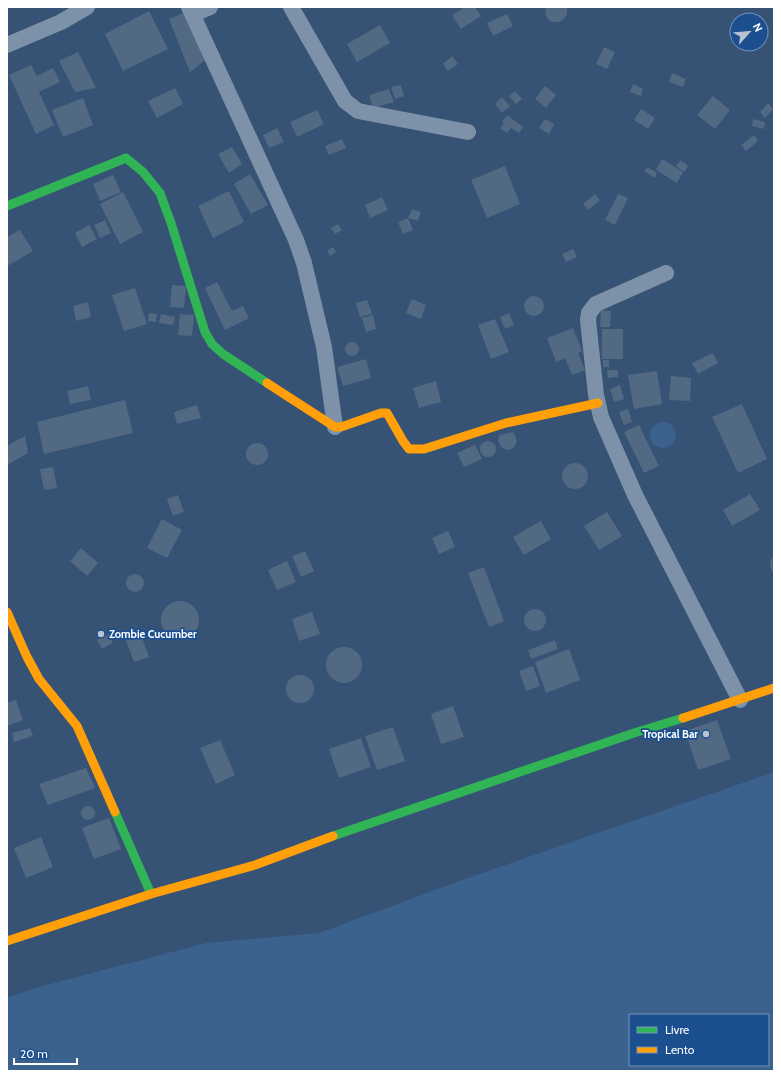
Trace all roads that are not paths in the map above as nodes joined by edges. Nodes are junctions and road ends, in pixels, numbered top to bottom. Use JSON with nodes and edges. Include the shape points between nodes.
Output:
{"nodes":[{"id":1,"x":87,"y":7,"type":"edge"},
{"id":2,"x":210,"y":7,"type":"edge"},
{"id":3,"x":291,"y":7,"type":"edge"},
{"id":4,"x":191,"y":11,"type":"edge"},
{"id":5,"x":7,"y":45,"type":"edge"},
{"id":6,"x":468,"y":132,"type":"dead end"},
{"id":7,"x":7,"y":206,"type":"edge"},
{"id":8,"x":666,"y":273,"type":"dead end"},
{"id":9,"x":598,"y":403,"type":"junction"},
{"id":10,"x":335,"y":427,"type":"junction"},
{"id":11,"x":7,"y":612,"type":"edge"},
{"id":12,"x":774,"y":688,"type":"edge"},
{"id":13,"x":740,"y":700,"type":"junction"},
{"id":14,"x":151,"y":894,"type":"junction"},
{"id":15,"x":7,"y":941,"type":"edge"}],
"edges":[{"from":1,"to":5,"type":"street","via":[[61,22]]},
{"from":2,"to":4,"type":"street"},
{"from":3,"to":6,"type":"street","via":[[345,101],[358,111]]},
{"from":4,"to":10,"type":"street","via":[[296,240],[324,347]]},
{"from":7,"to":10,"type":"street","via":[[126,158],[143,172],[160,193],[205,332],[212,344],[223,354]]},
{"from":8,"to":9,"type":"street","via":[[596,304],[589,313]]},
{"from":9,"to":10,"type":"street","via":[[506,423],[415,450],[408,449],[404,444],[387,413]]},
{"from":9,"to":13,"type":"street","via":[[635,495]]},
{"from":11,"to":14,"type":"street","via":[[35,672],[77,726]]},
{"from":12,"to":13,"type":"street"},
{"from":13,"to":14,"type":"street","via":[[634,733],[255,864]]},
{"from":14,"to":15,"type":"street"}]}
